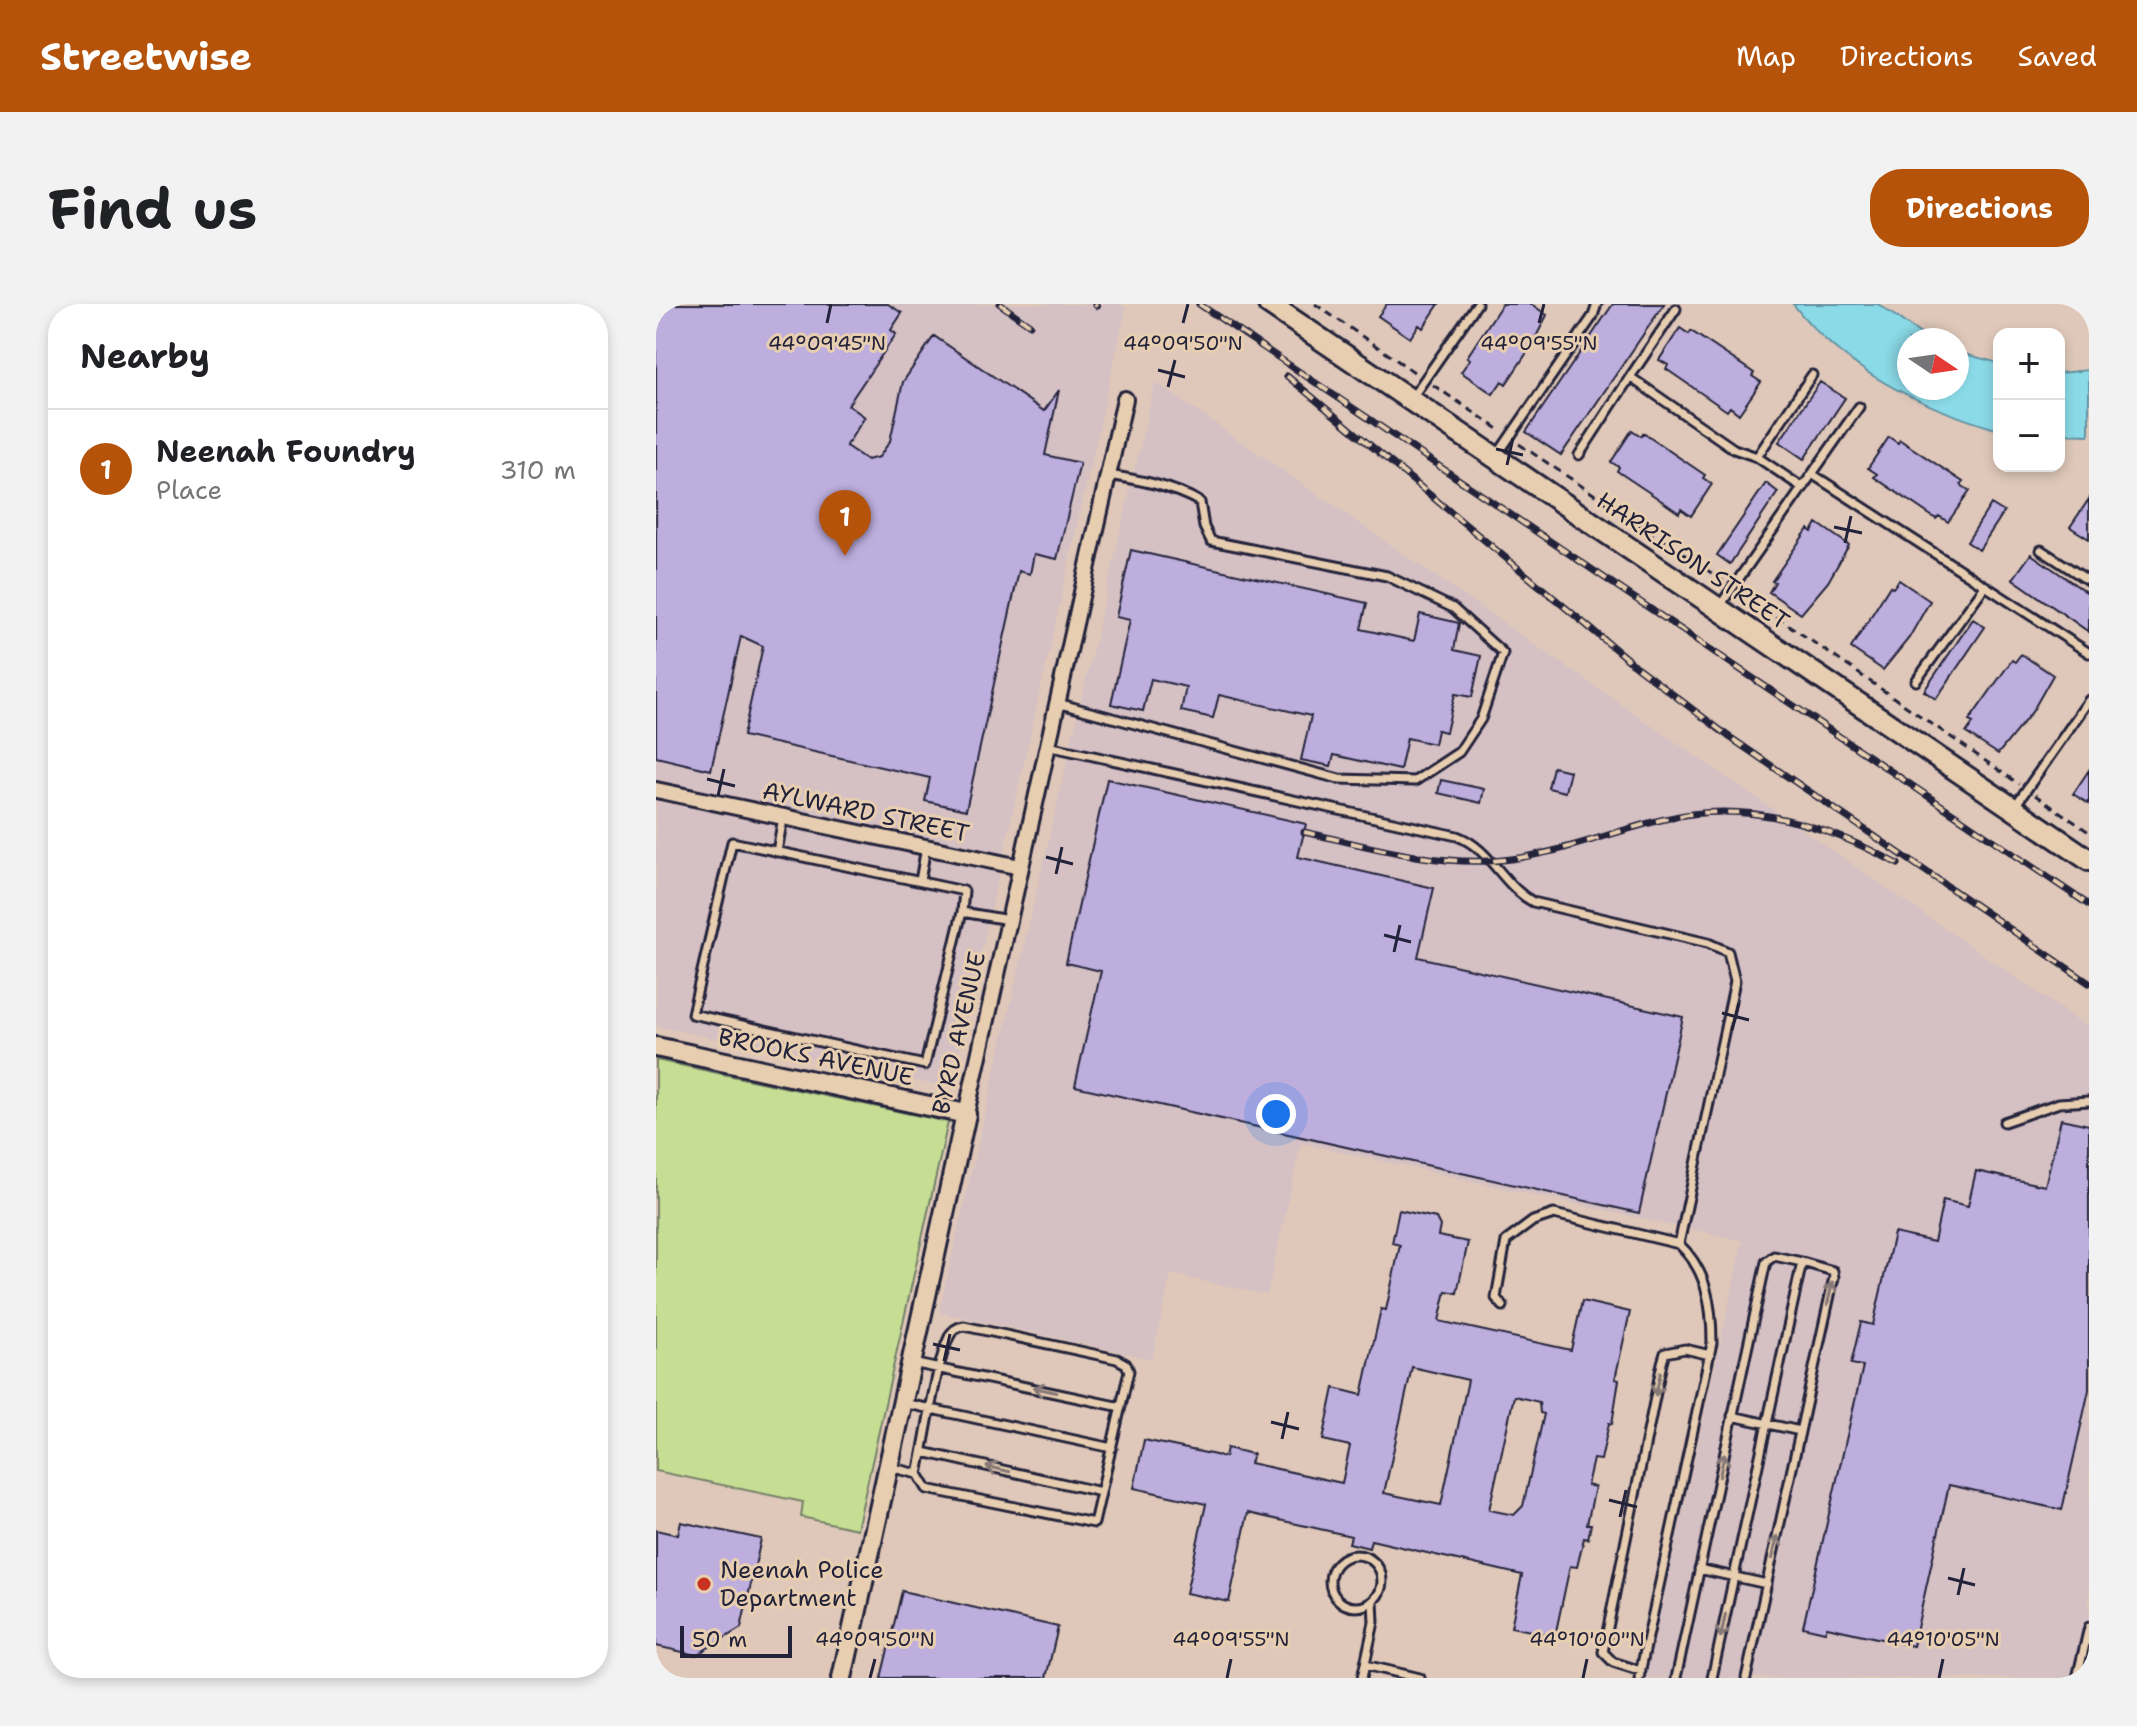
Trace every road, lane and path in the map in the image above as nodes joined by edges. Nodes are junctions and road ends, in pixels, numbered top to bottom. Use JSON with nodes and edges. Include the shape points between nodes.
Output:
{"nodes":[{"id":1,"x":1269,"y":304,"type":"edge"},
{"id":2,"x":1315,"y":304,"type":"edge"},
{"id":3,"x":1477,"y":304,"type":"edge"},
{"id":4,"x":1597,"y":304,"type":"edge"},
{"id":5,"x":1676,"y":309,"type":"dead end"},
{"id":6,"x":1812,"y":375,"type":"dead end"},
{"id":7,"x":1630,"y":377,"type":"junction"},
{"id":8,"x":1425,"y":379,"type":"junction"},
{"id":9,"x":1125,"y":399,"type":"dead end"},
{"id":10,"x":1410,"y":401,"type":"junction"},
{"id":11,"x":1859,"y":407,"type":"dead end"},
{"id":12,"x":1510,"y":437,"type":"junction"},
{"id":13,"x":1579,"y":455,"type":"dead end"},
{"id":14,"x":1757,"y":457,"type":"junction"},
{"id":15,"x":1494,"y":460,"type":"junction"},
{"id":16,"x":1812,"y":474,"type":"junction"},
{"id":17,"x":1108,"y":475,"type":"junction"},
{"id":18,"x":1803,"y":488,"type":"junction"},
{"id":19,"x":2041,"y":550,"type":"dead end"},
{"id":20,"x":2089,"y":581,"type":"edge"},
{"id":21,"x":1985,"y":586,"type":"junction"},
{"id":22,"x":1733,"y":587,"type":"junction"},
{"id":23,"x":1718,"y":609,"type":"junction"},
{"id":24,"x":2089,"y":653,"type":"edge"},
{"id":25,"x":1916,"y":681,"type":"dead end"},
{"id":26,"x":2089,"y":700,"type":"edge"},
{"id":27,"x":1057,"y":703,"type":"junction"},
{"id":28,"x":2086,"y":711,"type":"edge"},
{"id":29,"x":1048,"y":746,"type":"junction"},
{"id":30,"x":656,"y":790,"type":"edge"},
{"id":31,"x":2026,"y":790,"type":"junction"},
{"id":32,"x":2014,"y":808,"type":"junction"},
{"id":33,"x":783,"y":817,"type":"junction"},
{"id":34,"x":2089,"y":832,"type":"edge"},
{"id":35,"x":926,"y":847,"type":"junction"},
{"id":36,"x":777,"y":852,"type":"junction"},
{"id":37,"x":2089,"y":860,"type":"edge"},
{"id":38,"x":1020,"y":867,"type":"junction"},
{"id":39,"x":920,"y":881,"type":"junction"},
{"id":40,"x":962,"y":912,"type":"junction"},
{"id":41,"x":1009,"y":920,"type":"junction"},
{"id":42,"x":656,"y":1047,"type":"edge"},
{"id":43,"x":2089,"y":1101,"type":"edge"},
{"id":44,"x":966,"y":1114,"type":"junction"},
{"id":45,"x":2004,"y":1122,"type":"dead end"},
{"id":46,"x":1679,"y":1244,"type":"junction"},
{"id":47,"x":1802,"y":1262,"type":"junction"},
{"id":48,"x":1503,"y":1306,"type":"dead end"},
{"id":49,"x":1710,"y":1355,"type":"junction"},
{"id":50,"x":910,"y":1362,"type":"junction"},
{"id":51,"x":941,"y":1368,"type":"junction"},
{"id":52,"x":901,"y":1402,"type":"junction"},
{"id":53,"x":1121,"y":1407,"type":"junction"},
{"id":54,"x":932,"y":1409,"type":"junction"},
{"id":55,"x":1732,"y":1416,"type":"junction"},
{"id":56,"x":1767,"y":1423,"type":"junction"},
{"id":57,"x":1800,"y":1431,"type":"junction"},
{"id":58,"x":1112,"y":1448,"type":"junction"},
{"id":59,"x":923,"y":1452,"type":"junction"},
{"id":60,"x":887,"y":1467,"type":"junction"},
{"id":61,"x":918,"y":1474,"type":"junction"},
{"id":62,"x":1101,"y":1492,"type":"junction"},
{"id":63,"x":1699,"y":1569,"type":"junction"},
{"id":64,"x":1733,"y":1577,"type":"junction"},
{"id":65,"x":1767,"y":1584,"type":"junction"},
{"id":66,"x":1373,"y":1601,"type":"junction"},
{"id":67,"x":2089,"y":1627,"type":"edge"},
{"id":68,"x":1365,"y":1665,"type":"junction"},
{"id":69,"x":1640,"y":1675,"type":"edge"},
{"id":70,"x":842,"y":1678,"type":"edge"},
{"id":71,"x":1362,"y":1678,"type":"edge"},
{"id":72,"x":1420,"y":1678,"type":"edge"},
{"id":73,"x":1676,"y":1678,"type":"edge"},
{"id":74,"x":1712,"y":1678,"type":"edge"},
{"id":75,"x":1746,"y":1678,"type":"edge"},
{"id":76,"x":2077,"y":1678,"type":"edge"}],
"edges":[{"from":1,"to":10,"type":"main road","name":"HARRISON STREET"},
{"from":2,"to":8,"type":"path"},
{"from":3,"to":8,"type":"lane"},
{"from":4,"to":12,"type":"lane"},
{"from":5,"to":7,"type":"lane"},
{"from":6,"to":14,"type":"lane"},
{"from":7,"to":13,"type":"lane"},
{"from":7,"to":14,"type":"lane","via":[[1734,449]]},
{"from":8,"to":10,"type":"lane"},
{"from":8,"to":12,"type":"path"},
{"from":9,"to":17,"type":"street","name":"BYRD AVENUE"},
{"from":10,"to":15,"type":"main road","name":"HARRISON STREET"},
{"from":11,"to":16,"type":"lane"},
{"from":12,"to":15,"type":"lane"},
{"from":12,"to":22,"type":"path"},
{"from":14,"to":18,"type":"lane"},
{"from":15,"to":23,"type":"main road","name":"HARRISON STREET"},
{"from":16,"to":18,"type":"lane"},
{"from":16,"to":21,"type":"lane"},
{"from":17,"to":27,"type":"street","name":"BYRD AVENUE"},
{"from":17,"to":27,"type":"lane","via":[[1143,480],[1200,502],[1211,541],[1387,576],[1453,608],[1503,653],[1481,719],[1459,752],[1415,781],[1339,779]]},
{"from":18,"to":22,"type":"lane"},
{"from":19,"to":20,"type":"lane"},
{"from":21,"to":24,"type":"lane"},
{"from":21,"to":25,"type":"lane"},
{"from":22,"to":23,"type":"lane"},
{"from":22,"to":31,"type":"path"},
{"from":23,"to":32,"type":"main road","name":"HARRISON STREET"},
{"from":26,"to":28,"type":"lane"},
{"from":27,"to":29,"type":"street","name":"BYRD AVENUE"},
{"from":28,"to":31,"type":"lane"},
{"from":29,"to":38,"type":"street","name":"BYRD AVENUE"},
{"from":29,"to":46,"type":"lane","via":[[1457,836],[1483,849],[1518,894],[1533,902],[1728,952],[1735,981]]},
{"from":30,"to":33,"type":"street","name":"AYLWARD STREET"},
{"from":31,"to":32,"type":"lane"},
{"from":31,"to":34,"type":"path"},
{"from":32,"to":37,"type":"main road","name":"HARRISON STREET"},
{"from":33,"to":35,"type":"street","name":"AYLWARD STREET"},
{"from":33,"to":36,"type":"lane"},
{"from":35,"to":38,"type":"street","name":"AYLWARD STREET"},
{"from":35,"to":39,"type":"lane"},
{"from":36,"to":39,"type":"lane"},
{"from":36,"to":40,"type":"lane","via":[[732,842],[692,1014],[925,1065]]},
{"from":38,"to":41,"type":"street","name":"BYRD AVENUE"},
{"from":39,"to":40,"type":"lane","via":[[964,891]]},
{"from":40,"to":41,"type":"lane"},
{"from":41,"to":44,"type":"street","name":"BYRD AVENUE"},
{"from":42,"to":44,"type":"street","name":"BROOKS AVENUE"},
{"from":43,"to":45,"type":"lane","via":[[2071,1100]]},
{"from":44,"to":50,"type":"street","name":"BYRD AVENUE"},
{"from":46,"to":48,"type":"lane","via":[[1554,1214],[1533,1221],[1506,1241],[1496,1298]]},
{"from":46,"to":49,"type":"lane","via":[[1694,1258],[1712,1306]]},
{"from":47,"to":55,"type":"lane","via":[[1774,1256],[1766,1262]]},
{"from":47,"to":56,"type":"lane"},
{"from":57,"to":47,"type":"lane","one_way":true,"via":[[1834,1277],[1833,1271]]},
{"from":49,"to":69,"type":"lane"},
{"from":49,"to":69,"type":"lane","one_way":true,"via":[[1673,1349],[1662,1363],[1603,1652]]},
{"from":50,"to":51,"type":"lane"},
{"from":50,"to":52,"type":"street","name":"BYRD AVENUE"},
{"from":53,"to":51,"type":"lane","one_way":true},
{"from":51,"to":53,"type":"lane","via":[[949,1336],[964,1326],[1117,1359],[1129,1371]]},
{"from":51,"to":54,"type":"lane"},
{"from":52,"to":54,"type":"lane"},
{"from":52,"to":60,"type":"street","name":"BYRD AVENUE"},
{"from":53,"to":58,"type":"lane"},
{"from":54,"to":58,"type":"lane"},
{"from":54,"to":59,"type":"lane"},
{"from":55,"to":56,"type":"lane"},
{"from":63,"to":55,"type":"lane","one_way":true},
{"from":56,"to":57,"type":"lane"},
{"from":56,"to":64,"type":"lane"},
{"from":65,"to":57,"type":"lane","one_way":true},
{"from":58,"to":62,"type":"lane"},
{"from":59,"to":61,"type":"lane"},
{"from":62,"to":59,"type":"lane","one_way":true},
{"from":60,"to":61,"type":"lane"},
{"from":60,"to":70,"type":"street","name":"BYRD AVENUE"},
{"from":61,"to":62,"type":"lane","via":[[927,1489],[1094,1523]]},
{"from":63,"to":64,"type":"lane"},
{"from":63,"to":73,"type":"lane"},
{"from":64,"to":65,"type":"lane"},
{"from":64,"to":74,"type":"lane","one_way":true},
{"from":65,"to":75,"type":"lane"},
{"from":66,"to":66,"type":"lane","via":[[1382,1586],[1379,1569],[1367,1557],[1342,1559],[1330,1581],[1335,1597],[1357,1608]]},
{"from":66,"to":68,"type":"lane"},
{"from":67,"to":76,"type":"lane"},
{"from":68,"to":71,"type":"lane"},
{"from":68,"to":72,"type":"lane"}]}
